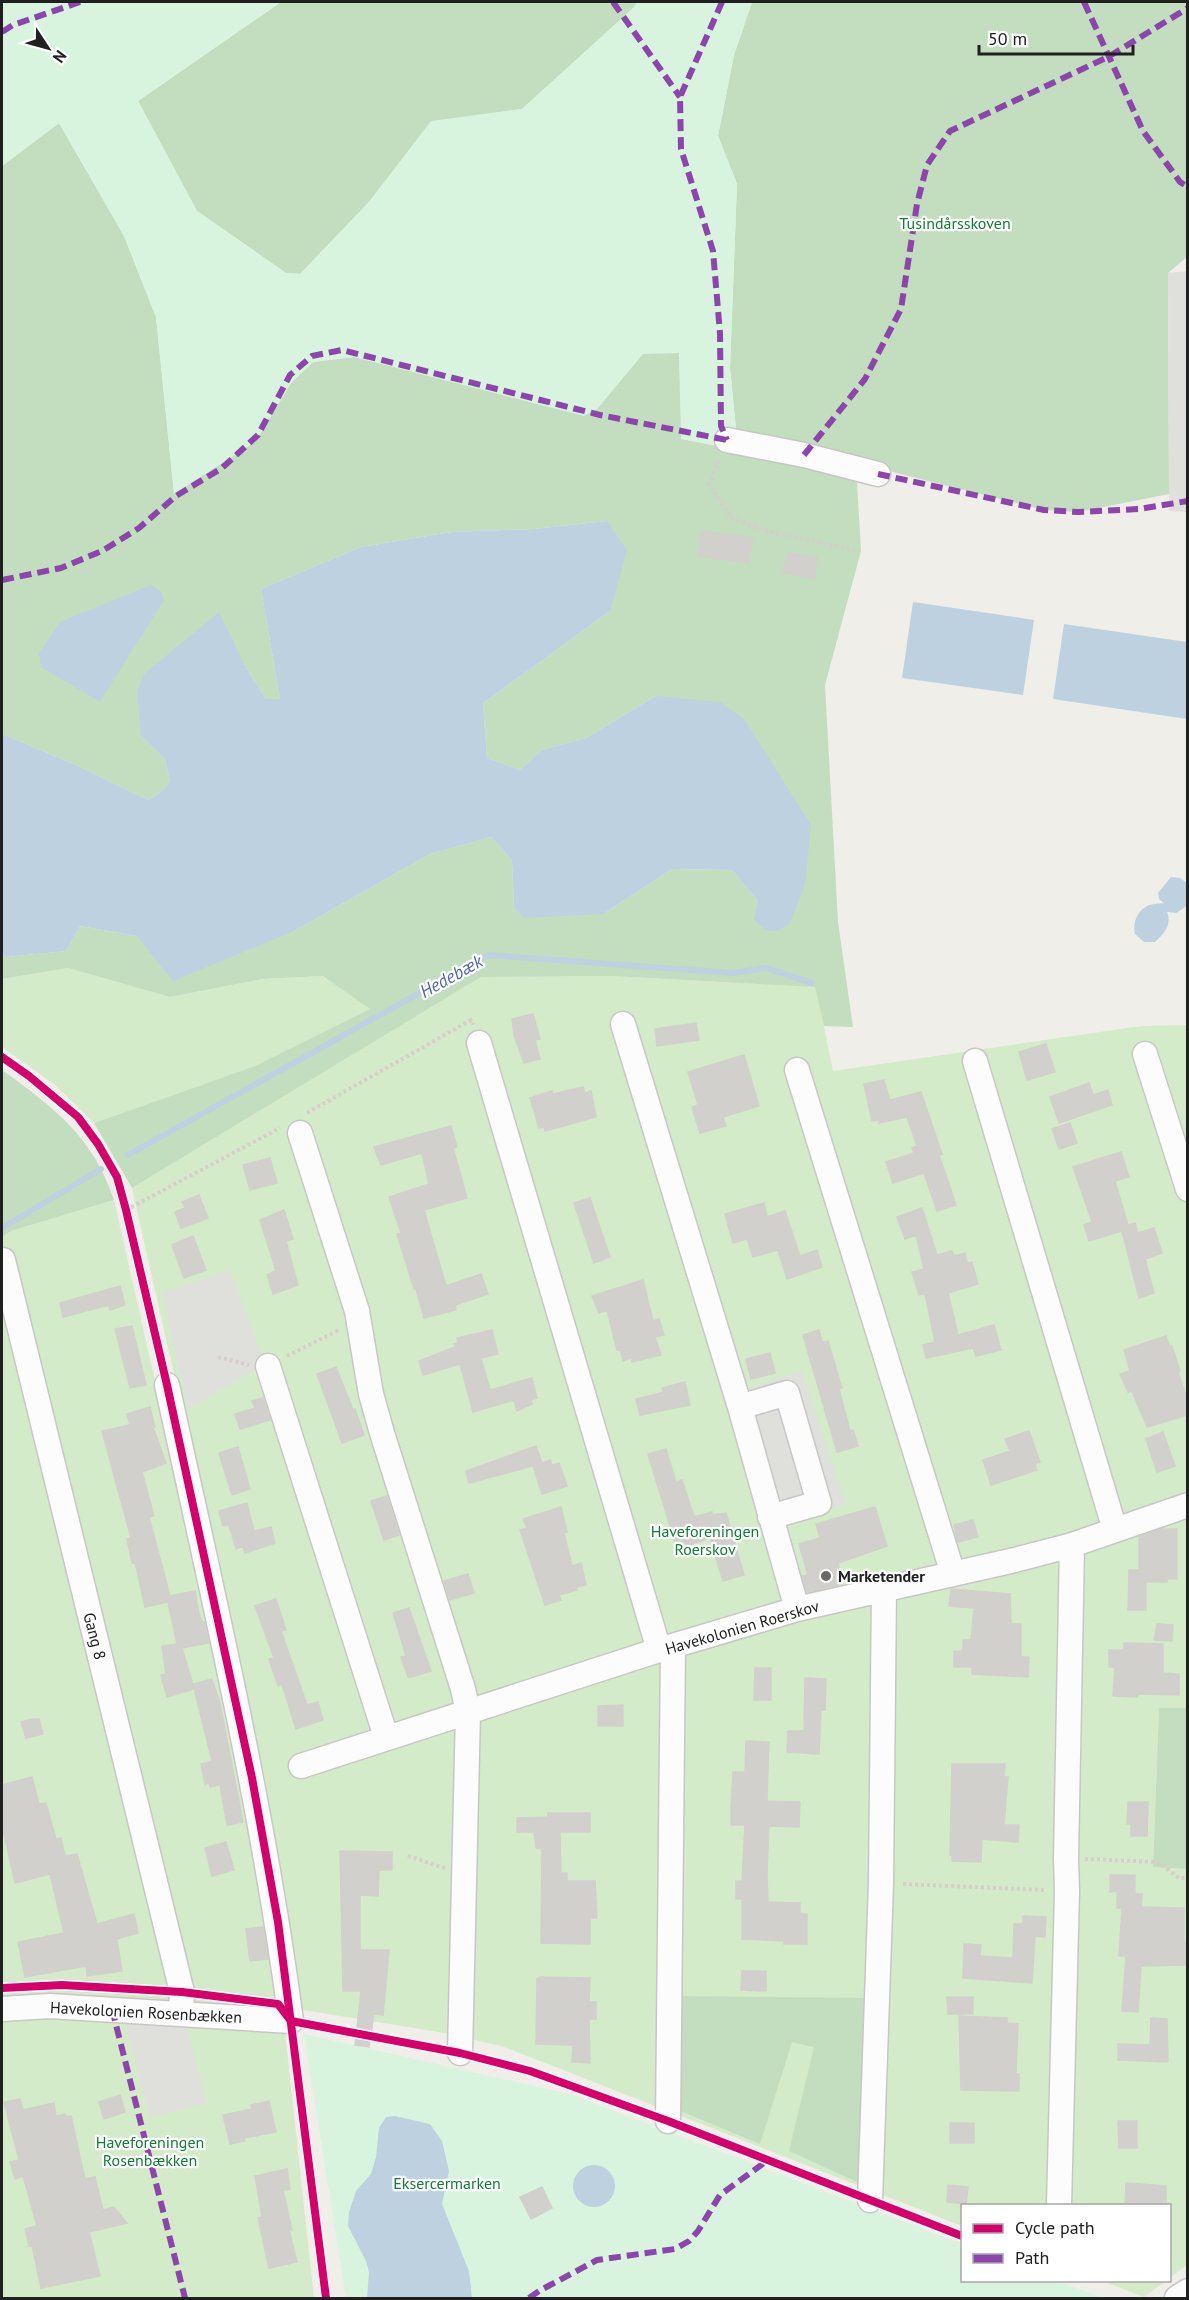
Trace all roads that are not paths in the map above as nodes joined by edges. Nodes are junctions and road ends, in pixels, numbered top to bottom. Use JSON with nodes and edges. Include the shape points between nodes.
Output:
{"nodes":[{"id":1,"x":727,"y":440,"type":"road end"},
{"id":2,"x":878,"y":474,"type":"dead end"},
{"id":3,"x":623,"y":1024,"type":"dead end"},
{"id":4,"x":479,"y":1043,"type":"dead end"},
{"id":5,"x":1145,"y":1054,"type":"dead end"},
{"id":6,"x":975,"y":1061,"type":"dead end"},
{"id":7,"x":797,"y":1070,"type":"dead end"},
{"id":8,"x":300,"y":1133,"type":"dead end"},
{"id":9,"x":1188,"y":1189,"type":"edge"},
{"id":10,"x":3,"y":1260,"type":"dead end"},
{"id":11,"x":268,"y":1366,"type":"road end"},
{"id":12,"x":167,"y":1385,"type":"dead end"},
{"id":13,"x":740,"y":1407,"type":"junction"},
{"id":14,"x":1188,"y":1505,"type":"edge"},
{"id":15,"x":770,"y":1517,"type":"junction"},
{"id":16,"x":1114,"y":1530,"type":"junction"},
{"id":17,"x":1072,"y":1545,"type":"junction"},
{"id":18,"x":953,"y":1574,"type":"junction"},
{"id":19,"x":884,"y":1590,"type":"junction"},
{"id":20,"x":797,"y":1609,"type":"junction"},
{"id":21,"x":666,"y":1648,"type":"junction"},
{"id":22,"x":468,"y":1712,"type":"junction"},
{"id":23,"x":386,"y":1737,"type":"junction"},
{"id":24,"x":301,"y":1766,"type":"dead end"},
{"id":25,"x":2,"y":2009,"type":"edge"},
{"id":26,"x":181,"y":2013,"type":"junction"},
{"id":27,"x":460,"y":2053,"type":"dead end"},
{"id":28,"x":668,"y":2121,"type":"dead end"},
{"id":29,"x":870,"y":2200,"type":"dead end"},
{"id":30,"x":1059,"y":2204,"type":"edge"},
{"id":31,"x":1188,"y":2291,"type":"edge"},
{"id":32,"x":1177,"y":2298,"type":"edge"}],
"edges":[{"from":1,"to":2,"type":"street"},
{"from":3,"to":13,"type":"street"},
{"from":4,"to":21,"type":"street"},
{"from":5,"to":9,"type":"street"},
{"from":6,"to":16,"type":"street"},
{"from":7,"to":18,"type":"street"},
{"from":8,"to":22,"type":"street","via":[[357,1311],[379,1424]]},
{"from":10,"to":26,"type":"street","name":"Gang 8","via":[[182,1992]]},
{"from":11,"to":23,"type":"street"},
{"from":12,"to":26,"type":"street","name":"Havekolonien Rosenbækken","via":[[252,1778],[291,2021]]},
{"from":13,"to":15,"type":"street"},
{"from":13,"to":15,"type":"street","via":[[787,1393],[819,1503]]},
{"from":14,"to":16,"type":"street","name":"Havekolonien Roerskov"},
{"from":15,"to":20,"type":"street"},
{"from":16,"to":17,"type":"street","name":"Havekolonien Roerskov"},
{"from":17,"to":18,"type":"street","name":"Havekolonien Roerskov"},
{"from":17,"to":30,"type":"street"},
{"from":18,"to":19,"type":"street","name":"Havekolonien Roerskov"},
{"from":19,"to":20,"type":"street","name":"Havekolonien Roerskov"},
{"from":19,"to":29,"type":"street","via":[[881,1883]]},
{"from":20,"to":21,"type":"street","name":"Havekolonien Roerskov"},
{"from":21,"to":22,"type":"street","name":"Havekolonien Roerskov"},
{"from":21,"to":28,"type":"street"},
{"from":22,"to":23,"type":"street","name":"Havekolonien Roerskov"},
{"from":22,"to":27,"type":"street"},
{"from":23,"to":24,"type":"street","name":"Havekolonien Roerskov"},
{"from":25,"to":26,"type":"street","name":"Havekolonien Rosenbækken","via":[[50,2006]]},
{"from":31,"to":32,"type":"street"}]}
